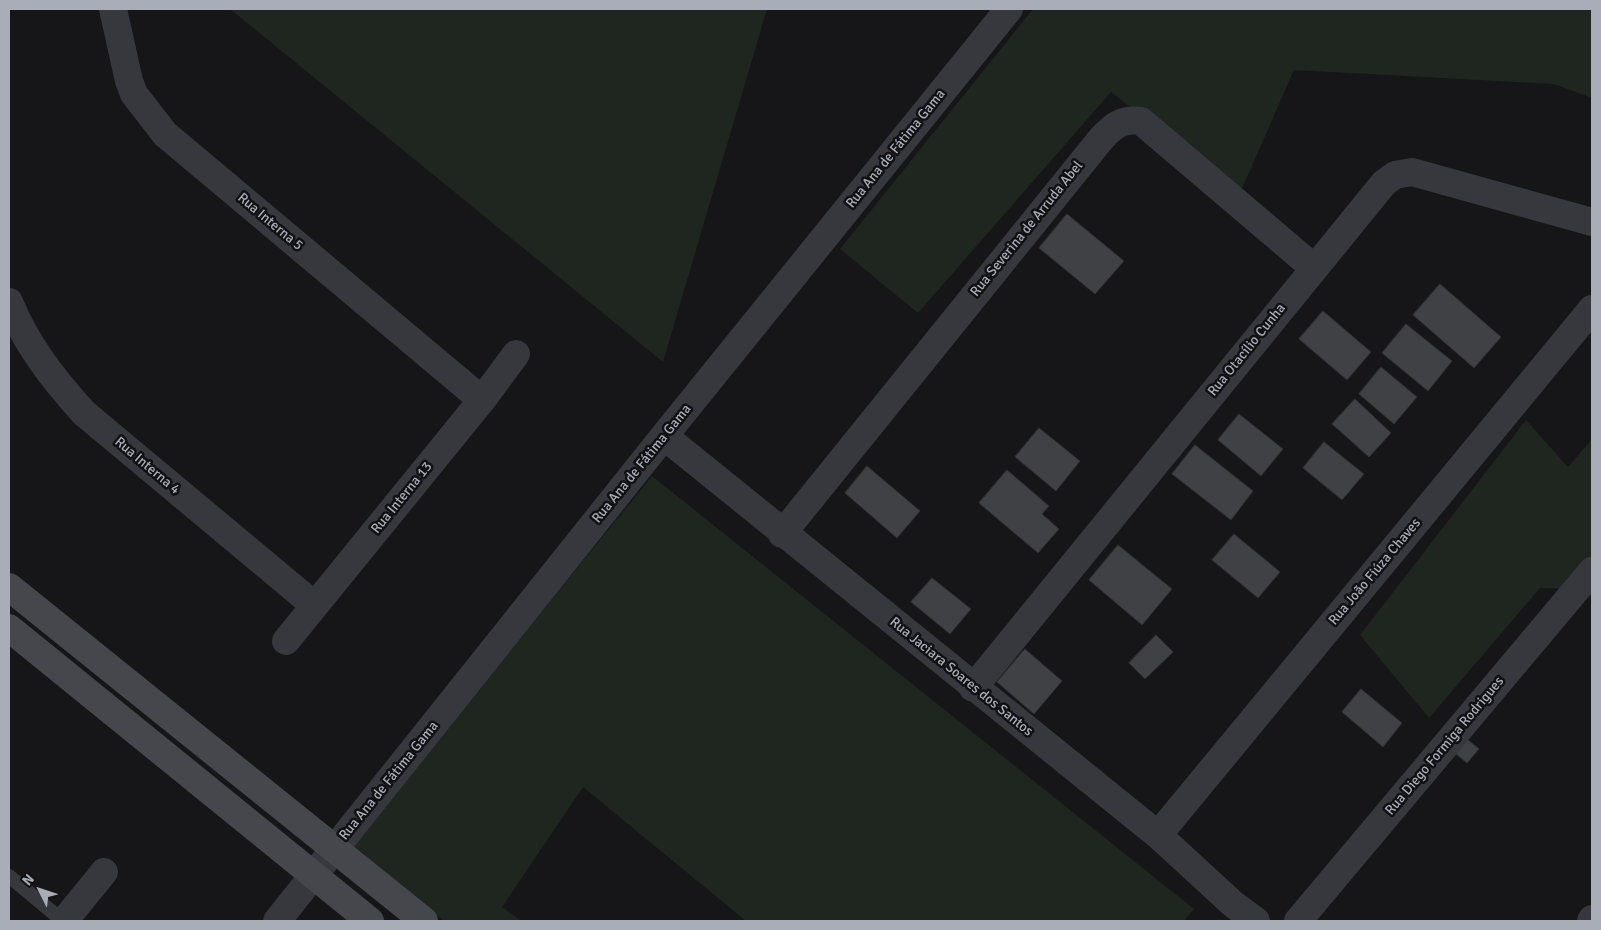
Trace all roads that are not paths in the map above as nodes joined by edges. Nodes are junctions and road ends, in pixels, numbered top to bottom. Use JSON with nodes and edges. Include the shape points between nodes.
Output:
{"nodes":[{"id":1,"x":113,"y":9,"type":"edge"},
{"id":2,"x":1009,"y":9,"type":"edge"},
{"id":3,"x":1592,"y":222,"type":"edge"},
{"id":4,"x":1314,"y":268,"type":"junction"},
{"id":5,"x":9,"y":302,"type":"edge"},
{"id":6,"x":1592,"y":309,"type":"edge"},
{"id":7,"x":516,"y":354,"type":"dead end"},
{"id":8,"x":482,"y":400,"type":"junction"},
{"id":9,"x":664,"y":436,"type":"junction"},
{"id":10,"x":782,"y":534,"type":"junction"},
{"id":11,"x":1592,"y":571,"type":"edge"},
{"id":12,"x":9,"y":587,"type":"edge"},
{"id":13,"x":314,"y":605,"type":"junction"},
{"id":14,"x":9,"y":628,"type":"edge"},
{"id":15,"x":286,"y":640,"type":"dead end"},
{"id":16,"x":973,"y":688,"type":"junction"},
{"id":17,"x":1158,"y":835,"type":"junction"},
{"id":18,"x":335,"y":849,"type":"junction"},
{"id":19,"x":104,"y":872,"type":"dead end"},
{"id":20,"x":314,"y":875,"type":"junction"},
{"id":21,"x":9,"y":876,"type":"edge"},
{"id":22,"x":1226,"y":912,"type":"edge"},
{"id":23,"x":63,"y":921,"type":"edge"},
{"id":24,"x":277,"y":921,"type":"edge"},
{"id":25,"x":370,"y":921,"type":"edge"},
{"id":26,"x":424,"y":921,"type":"edge"},
{"id":27,"x":1256,"y":921,"type":"edge"},
{"id":28,"x":1298,"y":921,"type":"edge"}],
"edges":[{"from":1,"to":8,"type":"street","name":"Rua Interna 5","via":[[134,94],[165,134]]},
{"from":2,"to":9,"type":"street","name":"Rua Ana de Fátima Gama"},
{"from":3,"to":4,"type":"street","name":"Rua Otacílio Cunha","via":[[1404,172],[1384,183]]},
{"from":4,"to":10,"type":"street","name":"Rua Severina de Arruda Abel","via":[[1141,121],[1130,119],[1120,122],[1101,138]]},
{"from":4,"to":16,"type":"street","name":"Rua Otacílio Cunha"},
{"from":5,"to":13,"type":"street","name":"Rua Interna 4","via":[[31,346],[84,413]]},
{"from":6,"to":17,"type":"street","name":"Rua João Fiúza Chaves"},
{"from":7,"to":8,"type":"street","name":"Rua Interna 13"},
{"from":8,"to":13,"type":"street","name":"Rua Interna 13"},
{"from":9,"to":10,"type":"street","name":"Rua Jaciara Soares dos Santos"},
{"from":9,"to":18,"type":"street","name":"Rua Ana de Fátima Gama"},
{"from":10,"to":16,"type":"street","name":"Rua Jaciara Soares dos Santos"},
{"from":11,"to":28,"type":"street","name":"Rua Diego Formiga Rodrigues"},
{"from":12,"to":18,"type":"main road"},
{"from":13,"to":15,"type":"street","name":"Rua Interna 13"},
{"from":14,"to":20,"type":"main road"},
{"from":16,"to":17,"type":"street","name":"Rua Jaciara Soares dos Santos"},
{"from":17,"to":22,"type":"street","name":"Rua Jaciara Soares dos Santos"},
{"from":18,"to":20,"type":"street","name":"Rua Ana de Fátima Gama"},
{"from":18,"to":26,"type":"main road"},
{"from":19,"to":23,"type":"street"},
{"from":20,"to":24,"type":"street","name":"Rua Ana de Fátima Gama"},
{"from":20,"to":25,"type":"main road"},
{"from":21,"to":23,"type":"lane"},
{"from":22,"to":27,"type":"street","name":"Rua Jaciara Soares dos Santos"}]}
